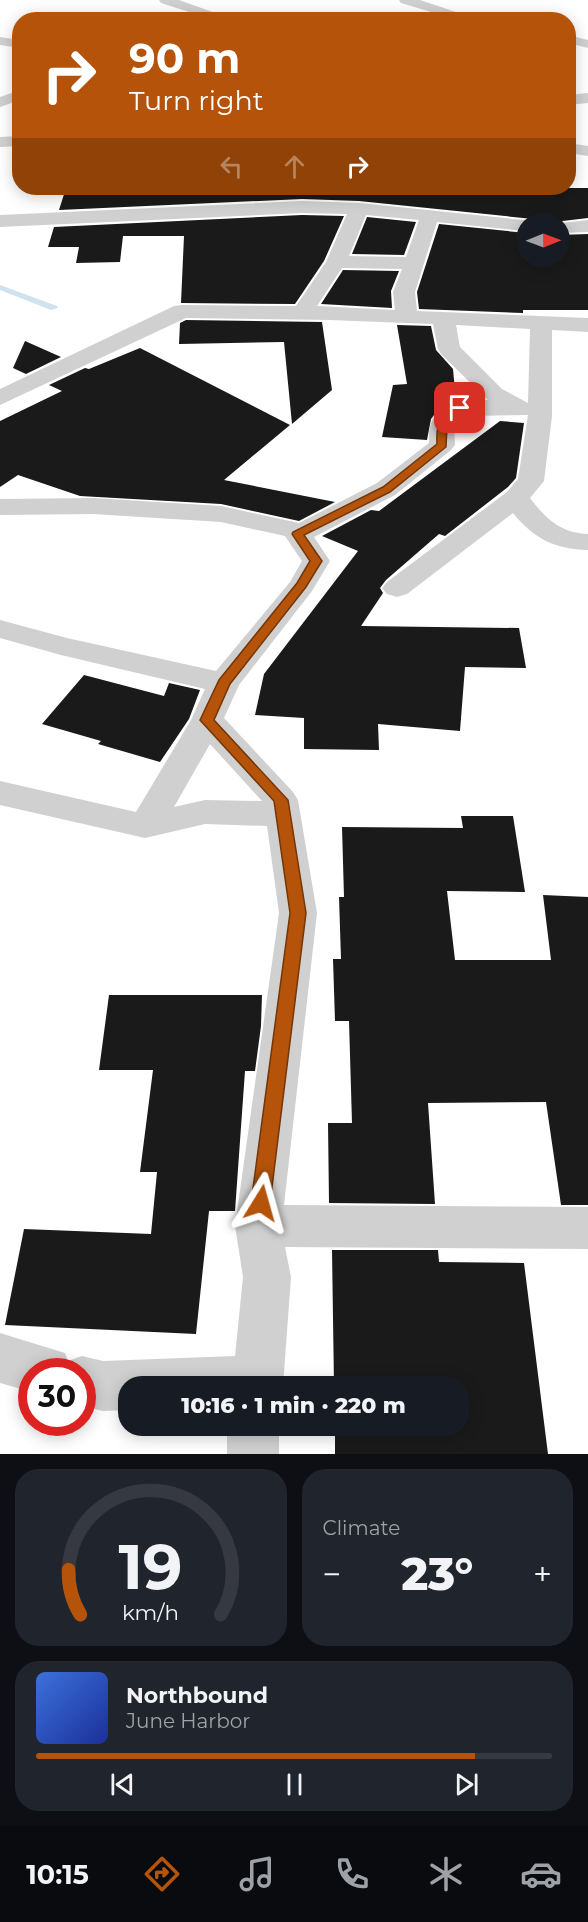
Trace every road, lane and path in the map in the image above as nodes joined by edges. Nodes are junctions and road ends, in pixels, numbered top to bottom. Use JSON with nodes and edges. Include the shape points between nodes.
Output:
{"nodes":[{"id":1,"x":166,"y":0,"type":"edge"},
{"id":2,"x":406,"y":0,"type":"edge"},
{"id":3,"x":204,"y":12,"type":"edge"},
{"id":4,"x":447,"y":12,"type":"edge"},
{"id":5,"x":396,"y":195,"type":"edge"},
{"id":6,"x":412,"y":201,"type":"junction"},
{"id":7,"x":369,"y":210,"type":"junction"},
{"id":8,"x":439,"y":218,"type":"junction"},
{"id":9,"x":0,"y":221,"type":"edge"},
{"id":10,"x":516,"y":224,"type":"edge"},
{"id":11,"x":588,"y":226,"type":"edge"},
{"id":12,"x":570,"y":227,"type":"edge"},
{"id":13,"x":336,"y":262,"type":"junction"},
{"id":14,"x":415,"y":263,"type":"junction"},
{"id":15,"x":302,"y":313,"type":"junction"},
{"id":16,"x":407,"y":317,"type":"junction"},
{"id":17,"x":443,"y":317,"type":"junction"},
{"id":18,"x":543,"y":324,"type":"junction"},
{"id":19,"x":588,"y":325,"type":"edge"},
{"id":20,"x":0,"y":398,"type":"edge"},
{"id":21,"x":531,"y":412,"type":"junction"},
{"id":22,"x":516,"y":498,"type":"junction"},
{"id":23,"x":0,"y":507,"type":"edge"},
{"id":24,"x":297,"y":534,"type":"junction"},
{"id":25,"x":588,"y":542,"type":"edge"},
{"id":26,"x":397,"y":588,"type":"dead end"},
{"id":27,"x":0,"y":629,"type":"edge"},
{"id":28,"x":224,"y":683,"type":"junction"},
{"id":29,"x":207,"y":720,"type":"junction"},
{"id":30,"x":0,"y":793,"type":"edge"},
{"id":31,"x":283,"y":814,"type":"junction"},
{"id":32,"x":145,"y":826,"type":"junction"},
{"id":33,"x":258,"y":1226,"type":"junction"},
{"id":34,"x":588,"y":1228,"type":"edge"},
{"id":35,"x":0,"y":1358,"type":"edge"},
{"id":36,"x":18,"y":1363,"type":"edge"},
{"id":37,"x":258,"y":1376,"type":"edge"},
{"id":38,"x":96,"y":1384,"type":"edge"},
{"id":39,"x":118,"y":1387,"type":"edge"},
{"id":40,"x":254,"y":1436,"type":"edge"},
{"id":41,"x":253,"y":1454,"type":"edge"}],
"edges":[{"from":1,"to":3,"type":"street"},
{"from":2,"to":4,"type":"street"},
{"from":5,"to":6,"type":"street"},
{"from":6,"to":7,"type":"street"},
{"from":6,"to":8,"type":"street"},
{"from":7,"to":8,"type":"street"},
{"from":7,"to":9,"type":"street","via":[[266,208]]},
{"from":7,"to":13,"type":"street"},
{"from":8,"to":10,"type":"street"},
{"from":8,"to":14,"type":"street"},
{"from":11,"to":12,"type":"street"},
{"from":13,"to":14,"type":"street"},
{"from":13,"to":15,"type":"street"},
{"from":14,"to":16,"type":"street","via":[[404,292]]},
{"from":15,"to":16,"type":"street"},
{"from":15,"to":20,"type":"street","via":[[182,311]]},
{"from":16,"to":17,"type":"street"},
{"from":17,"to":18,"type":"street"},
{"from":17,"to":21,"type":"street","via":[[449,349],[494,394]]},
{"from":18,"to":19,"type":"street"},
{"from":18,"to":21,"type":"street"},
{"from":21,"to":22,"type":"street","via":[[531,481]]},
{"from":21,"to":24,"type":"street","via":[[460,408],[449,414],[442,426],[442,445],[396,482]]},
{"from":22,"to":25,"type":"street","via":[[538,527],[555,538]]},
{"from":22,"to":26,"type":"street"},
{"from":23,"to":24,"type":"street","via":[[93,506],[221,514],[295,530]]},
{"from":24,"to":28,"type":"street","via":[[316,561],[302,585]]},
{"from":27,"to":28,"type":"street"},
{"from":28,"to":29,"type":"street"},
{"from":29,"to":31,"type":"street","via":[[281,800]]},
{"from":29,"to":32,"type":"street"},
{"from":30,"to":32,"type":"street"},
{"from":31,"to":32,"type":"street","via":[[206,812]]},
{"from":31,"to":33,"type":"street","via":[[298,913]]},
{"from":33,"to":34,"type":"street"},
{"from":33,"to":37,"type":"street","via":[[267,1277]]},
{"from":35,"to":36,"type":"street"},
{"from":38,"to":39,"type":"street"},
{"from":40,"to":41,"type":"street"}]}
